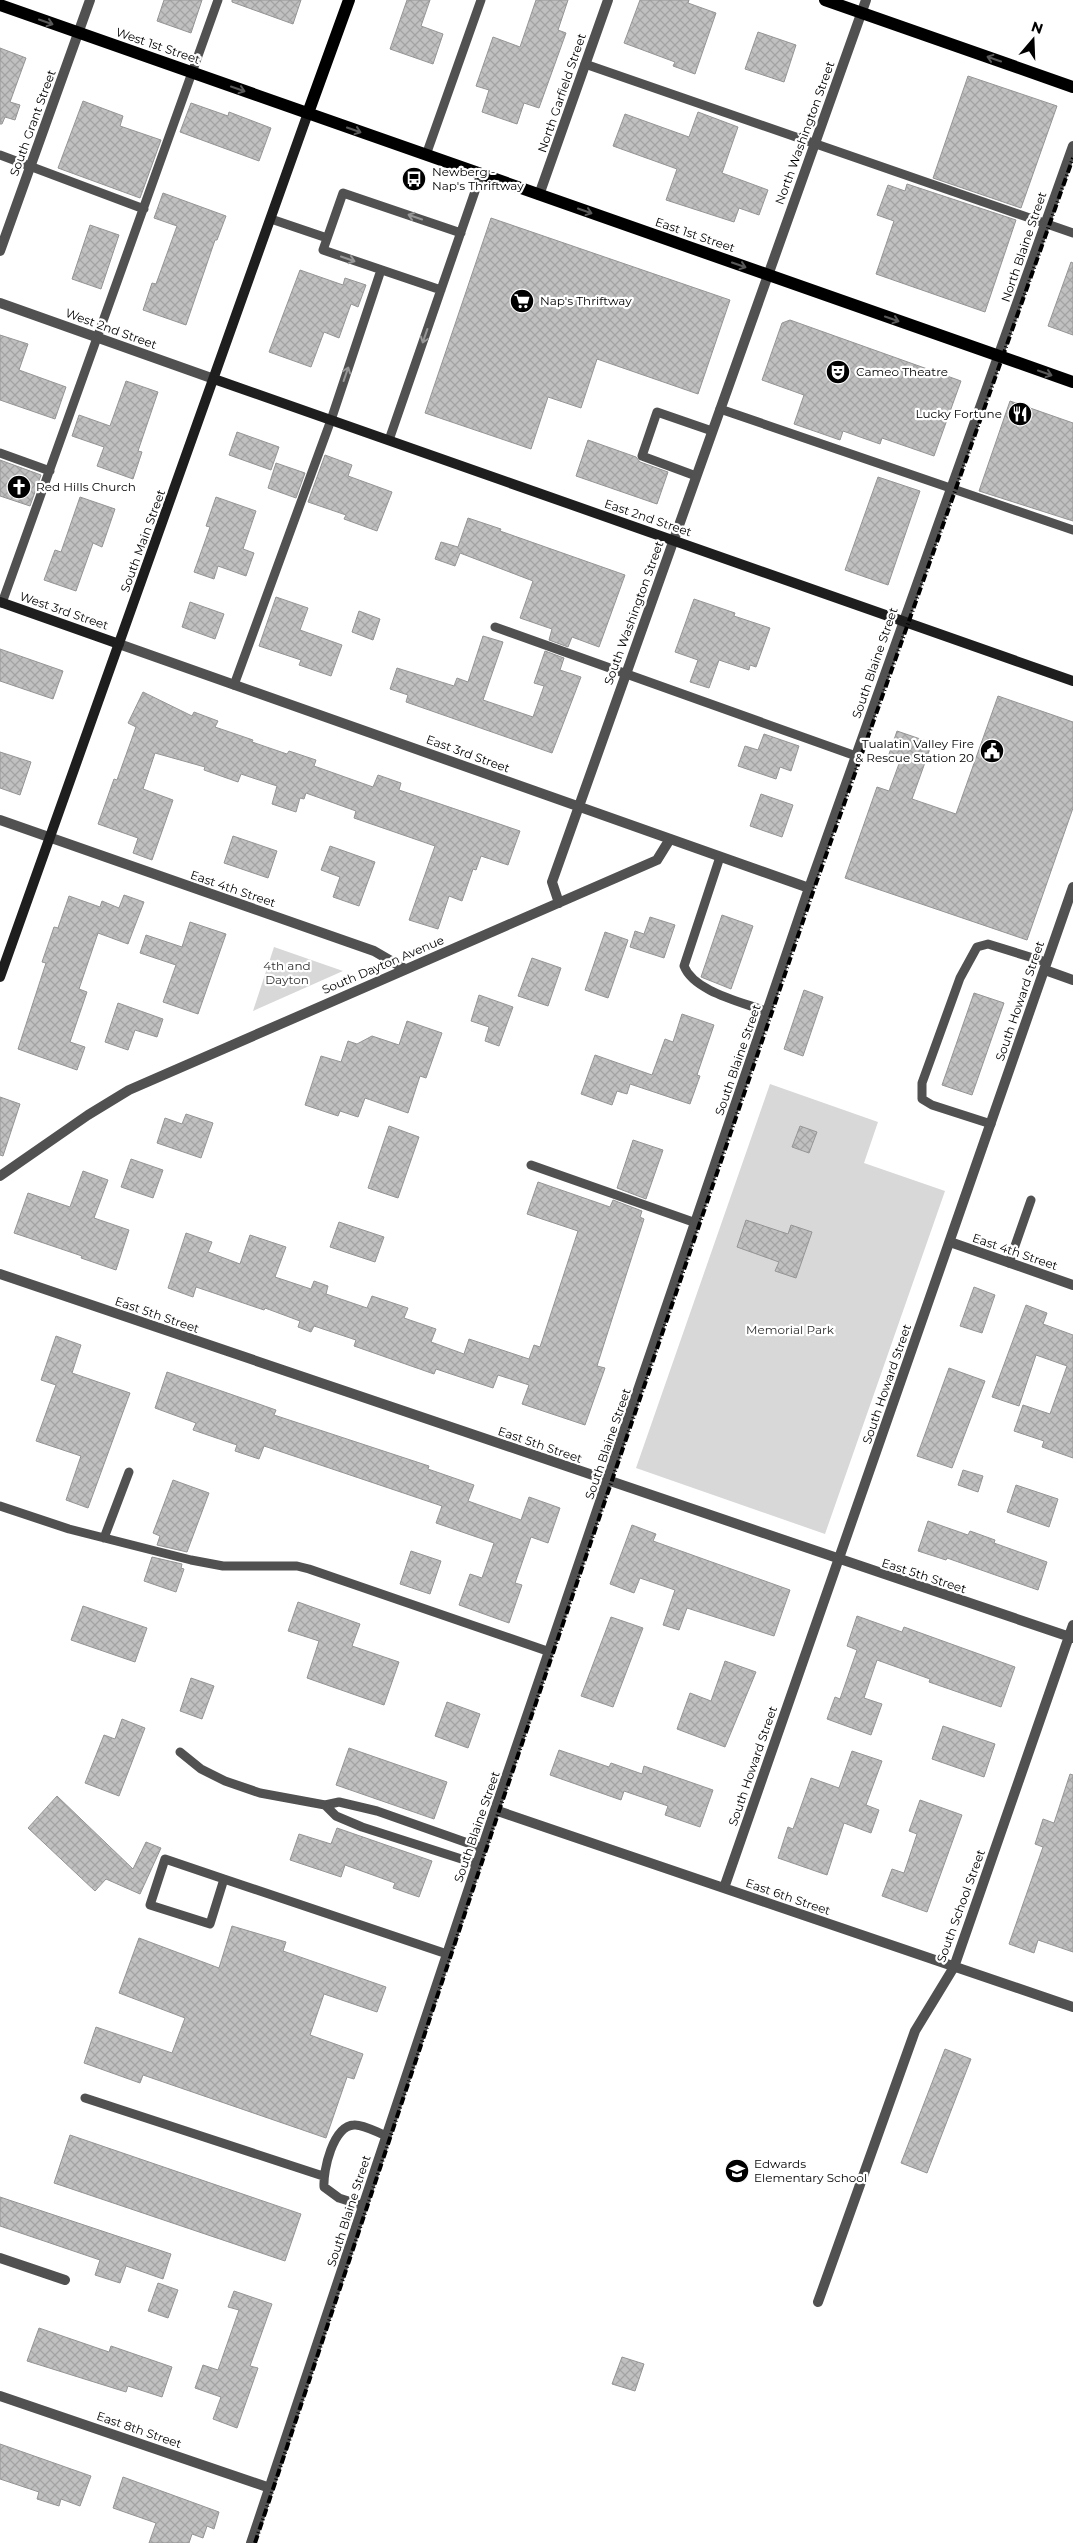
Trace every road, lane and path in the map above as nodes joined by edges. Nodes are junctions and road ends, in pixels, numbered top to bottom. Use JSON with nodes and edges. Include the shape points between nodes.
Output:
{"nodes":[{"id":1,"x":90,"y":0,"type":"edge"},
{"id":2,"x":218,"y":0,"type":"edge"},
{"id":3,"x":349,"y":0,"type":"edge"},
{"id":4,"x":481,"y":0,"type":"edge"},
{"id":5,"x":608,"y":0,"type":"edge"},
{"id":6,"x":825,"y":0,"type":"edge"},
{"id":7,"x":866,"y":0,"type":"edge"},
{"id":8,"x":0,"y":6,"type":"edge"},
{"id":9,"x":861,"y":13,"type":"junction"},
{"id":10,"x":79,"y":33,"type":"junction"},
{"id":11,"x":585,"y":64,"type":"junction"},
{"id":12,"x":192,"y":73,"type":"junction"},
{"id":13,"x":1073,"y":87,"type":"edge"},
{"id":14,"x":308,"y":113,"type":"junction"},
{"id":15,"x":814,"y":145,"type":"junction"},
{"id":16,"x":1073,"y":146,"type":"edge"},
{"id":17,"x":0,"y":155,"type":"edge"},
{"id":18,"x":426,"y":155,"type":"junction"},
{"id":19,"x":30,"y":166,"type":"junction"},
{"id":20,"x":481,"y":174,"type":"junction"},
{"id":21,"x":539,"y":195,"type":"junction"},
{"id":22,"x":144,"y":209,"type":"junction"},
{"id":23,"x":271,"y":219,"type":"junction"},
{"id":24,"x":1046,"y":223,"type":"junction"},
{"id":25,"x":461,"y":233,"type":"junction"},
{"id":26,"x":1073,"y":233,"type":"edge"},
{"id":27,"x":328,"y":238,"type":"junction"},
{"id":28,"x":0,"y":251,"type":"edge"},
{"id":29,"x":381,"y":270,"type":"junction"},
{"id":30,"x":767,"y":275,"type":"junction"},
{"id":31,"x":441,"y":290,"type":"junction"},
{"id":32,"x":0,"y":303,"type":"edge"},
{"id":33,"x":98,"y":338,"type":"junction"},
{"id":34,"x":999,"y":356,"type":"junction"},
{"id":35,"x":214,"y":379,"type":"junction"},
{"id":36,"x":1073,"y":382,"type":"edge"},
{"id":37,"x":720,"y":409,"type":"junction"},
{"id":38,"x":331,"y":420,"type":"junction"},
{"id":39,"x":712,"y":430,"type":"junction"},
{"id":40,"x":389,"y":440,"type":"junction"},
{"id":41,"x":0,"y":453,"type":"edge"},
{"id":42,"x":50,"y":471,"type":"junction"},
{"id":43,"x":696,"y":476,"type":"junction"},
{"id":44,"x":951,"y":488,"type":"junction"},
{"id":45,"x":1073,"y":530,"type":"edge"},
{"id":46,"x":674,"y":540,"type":"junction"},
{"id":47,"x":1,"y":602,"type":"edge"},
{"id":48,"x":903,"y":621,"type":"junction"},
{"id":49,"x":495,"y":628,"type":"dead end"},
{"id":50,"x":119,"y":644,"type":"junction"},
{"id":51,"x":626,"y":674,"type":"junction"},
{"id":52,"x":1073,"y":681,"type":"edge"},
{"id":53,"x":234,"y":685,"type":"junction"},
{"id":54,"x":856,"y":756,"type":"junction"},
{"id":55,"x":579,"y":807,"type":"junction"},
{"id":56,"x":0,"y":820,"type":"edge"},
{"id":57,"x":50,"y":838,"type":"junction"},
{"id":58,"x":670,"y":839,"type":"junction"},
{"id":59,"x":720,"y":857,"type":"junction"},
{"id":60,"x":1073,"y":887,"type":"edge"},
{"id":61,"x":809,"y":888,"type":"junction"},
{"id":62,"x":559,"y":903,"type":"junction"},
{"id":63,"x":1046,"y":966,"type":"junction"},
{"id":64,"x":406,"y":969,"type":"junction"},
{"id":65,"x":0,"y":977,"type":"edge"},
{"id":66,"x":1073,"y":980,"type":"edge"},
{"id":67,"x":768,"y":1012,"type":"junction"},
{"id":68,"x":991,"y":1124,"type":"junction"},
{"id":69,"x":531,"y":1166,"type":"dead end"},
{"id":70,"x":0,"y":1176,"type":"edge"},
{"id":71,"x":1031,"y":1200,"type":"dead end"},
{"id":72,"x":696,"y":1223,"type":"junction"},
{"id":73,"x":950,"y":1242,"type":"junction"},
{"id":74,"x":1009,"y":1263,"type":"junction"},
{"id":75,"x":0,"y":1274,"type":"edge"},
{"id":76,"x":1073,"y":1285,"type":"edge"},
{"id":77,"x":129,"y":1472,"type":"dead end"},
{"id":78,"x":608,"y":1482,"type":"junction"},
{"id":79,"x":0,"y":1506,"type":"edge"},
{"id":80,"x":104,"y":1538,"type":"junction"},
{"id":81,"x":838,"y":1560,"type":"junction"},
{"id":82,"x":1073,"y":1625,"type":"edge"},
{"id":83,"x":1071,"y":1638,"type":"edge"},
{"id":84,"x":550,"y":1652,"type":"junction"},
{"id":85,"x":180,"y":1752,"type":"dead end"},
{"id":86,"x":325,"y":1805,"type":"junction"},
{"id":87,"x":495,"y":1810,"type":"junction"},
{"id":88,"x":482,"y":1848,"type":"junction"},
{"id":89,"x":477,"y":1864,"type":"junction"},
{"id":90,"x":224,"y":1879,"type":"junction"},
{"id":91,"x":724,"y":1888,"type":"junction"},
{"id":92,"x":447,"y":1954,"type":"junction"},
{"id":93,"x":954,"y":1967,"type":"junction"},
{"id":94,"x":1073,"y":2007,"type":"edge"},
{"id":95,"x":85,"y":2098,"type":"dead end"},
{"id":96,"x":387,"y":2136,"type":"junction"},
{"id":97,"x":323,"y":2176,"type":"junction"},
{"id":98,"x":364,"y":2206,"type":"junction"},
{"id":99,"x":0,"y":2258,"type":"edge"},
{"id":100,"x":65,"y":2280,"type":"dead end"},
{"id":101,"x":818,"y":2302,"type":"dead end"},
{"id":102,"x":0,"y":2396,"type":"edge"},
{"id":103,"x":270,"y":2488,"type":"junction"},
{"id":104,"x":251,"y":2543,"type":"edge"}],
"edges":[{"from":1,"to":10,"type":"street","name":"South Grant Street"},
{"from":2,"to":12,"type":"lane"},
{"from":3,"to":14,"type":"main road"},
{"from":4,"to":18,"type":"lane"},
{"from":5,"to":11,"type":"street","name":"North Garfield Street"},
{"from":6,"to":9,"type":"main road"},
{"from":7,"to":9,"type":"street","name":"North Washington Street"},
{"from":8,"to":10,"type":"main road","name":"West 1st Street","one_way":true},
{"from":13,"to":9,"type":"main road","one_way":true},
{"from":9,"to":15,"type":"street","name":"North Washington Street"},
{"from":10,"to":12,"type":"main road","name":"West 1st Street"},
{"from":10,"to":19,"type":"street","name":"South Grant Street"},
{"from":11,"to":15,"type":"lane"},
{"from":11,"to":21,"type":"street","name":"North Garfield Street"},
{"from":12,"to":14,"type":"main road","name":"West 1st Street","one_way":true},
{"from":12,"to":22,"type":"lane"},
{"from":14,"to":18,"type":"main road","name":"East 1st Street","one_way":true},
{"from":14,"to":23,"type":"street","name":"South Main Street"},
{"from":15,"to":24,"type":"lane"},
{"from":15,"to":30,"type":"street","name":"North Washington Street"},
{"from":16,"to":24,"type":"street","name":"North Blaine Street"},
{"from":17,"to":19,"type":"lane"},
{"from":18,"to":20,"type":"main road","name":"East 1st Street"},
{"from":19,"to":22,"type":"lane"},
{"from":19,"to":28,"type":"street","name":"South Grant Street"},
{"from":20,"to":21,"type":"main road","name":"East 1st Street"},
{"from":20,"to":25,"type":"lane"},
{"from":21,"to":30,"type":"main road","name":"East 1st Street","one_way":true},
{"from":22,"to":33,"type":"lane"},
{"from":23,"to":27,"type":"lane"},
{"from":23,"to":35,"type":"street","name":"South Main Street"},
{"from":24,"to":26,"type":"lane"},
{"from":24,"to":34,"type":"street","name":"North Blaine Street"},
{"from":25,"to":27,"type":"lane","one_way":true,"via":[[343,193]]},
{"from":25,"to":31,"type":"lane"},
{"from":27,"to":29,"type":"lane","one_way":true,"via":[[324,250]]},
{"from":29,"to":31,"type":"lane"},
{"from":38,"to":29,"type":"lane","one_way":true},
{"from":30,"to":34,"type":"main road","name":"East 1st Street","one_way":true},
{"from":30,"to":37,"type":"street","name":"South Washington Street"},
{"from":31,"to":40,"type":"lane","one_way":true},
{"from":32,"to":33,"type":"street","name":"West 2nd Street"},
{"from":33,"to":35,"type":"street","name":"West 2nd Street"},
{"from":33,"to":42,"type":"lane"},
{"from":34,"to":36,"type":"main road","name":"East 1st Street","one_way":true},
{"from":34,"to":44,"type":"street","name":"South Blaine Street"},
{"from":35,"to":38,"type":"street","name":"East 2nd Street"},
{"from":35,"to":50,"type":"street","name":"South Main Street"},
{"from":37,"to":39,"type":"street","name":"South Washington Street"},
{"from":37,"to":44,"type":"lane"},
{"from":38,"to":40,"type":"street","name":"East 2nd Street"},
{"from":38,"to":53,"type":"lane"},
{"from":39,"to":43,"type":"street","name":"South Washington Street"},
{"from":39,"to":43,"type":"lane","via":[[657,412],[642,456]]},
{"from":40,"to":46,"type":"street","name":"East 2nd Street"},
{"from":41,"to":42,"type":"lane"},
{"from":42,"to":47,"type":"lane"},
{"from":43,"to":46,"type":"street","name":"South Washington Street"},
{"from":44,"to":45,"type":"lane"},
{"from":44,"to":48,"type":"street","name":"South Blaine Street"},
{"from":46,"to":48,"type":"street","name":"East 2nd Street"},
{"from":46,"to":51,"type":"street","name":"South Washington Street"},
{"from":47,"to":50,"type":"street","name":"West 3rd Street"},
{"from":48,"to":52,"type":"street","name":"East 2nd Street"},
{"from":48,"to":54,"type":"street","name":"South Blaine Street"},
{"from":49,"to":51,"type":"lane"},
{"from":50,"to":53,"type":"street","name":"East 3rd Street"},
{"from":50,"to":57,"type":"street","name":"South Main Street"},
{"from":51,"to":54,"type":"lane"},
{"from":51,"to":55,"type":"street","name":"South Washington Street"},
{"from":53,"to":55,"type":"street","name":"East 3rd Street"},
{"from":54,"to":61,"type":"street","name":"South Blaine Street"},
{"from":55,"to":58,"type":"street","name":"East 3rd Street"},
{"from":55,"to":62,"type":"street","name":"South Washington Street","via":[[552,882]]},
{"from":56,"to":57,"type":"street","name":"East 4th Street"},
{"from":57,"to":64,"type":"street","name":"East 4th Street","via":[[374,951]]},
{"from":57,"to":65,"type":"street","name":"South Main Street"},
{"from":58,"to":59,"type":"street","name":"East 3rd Street"},
{"from":58,"to":62,"type":"street","name":"South Dayton Avenue","via":[[657,860]]},
{"from":59,"to":61,"type":"street","name":"East 3rd Street"},
{"from":59,"to":67,"type":"lane","via":[[684,966],[686,973],[701,987]]},
{"from":60,"to":63,"type":"street","name":"South Howard Street"},
{"from":61,"to":67,"type":"street","name":"South Blaine Street"},
{"from":62,"to":64,"type":"street","name":"South Dayton Avenue"},
{"from":63,"to":66,"type":"street"},
{"from":63,"to":68,"type":"street","name":"South Howard Street"},
{"from":63,"to":68,"type":"lane","via":[[988,944],[976,947],[960,978],[922,1083],[922,1099],[932,1105]]},
{"from":64,"to":70,"type":"street","name":"South Dayton Avenue","via":[[129,1090]]},
{"from":67,"to":72,"type":"street","name":"South Blaine Street"},
{"from":68,"to":73,"type":"street","name":"South Howard Street"},
{"from":69,"to":72,"type":"lane"},
{"from":71,"to":74,"type":"lane"},
{"from":72,"to":78,"type":"street","name":"South Blaine Street"},
{"from":73,"to":74,"type":"street","name":"East 4th Street"},
{"from":73,"to":81,"type":"street","name":"South Howard Street"},
{"from":74,"to":76,"type":"street","name":"East 4th Street"},
{"from":75,"to":78,"type":"street","name":"East 5th Street"},
{"from":77,"to":80,"type":"lane"},
{"from":78,"to":81,"type":"street","name":"East 5th Street"},
{"from":78,"to":84,"type":"street","name":"South Blaine Street"},
{"from":79,"to":80,"type":"lane"},
{"from":80,"to":84,"type":"lane","via":[[224,1566],[297,1566],[310,1569]]},
{"from":81,"to":83,"type":"street","name":"East 5th Street"},
{"from":81,"to":91,"type":"street","name":"South Howard Street"},
{"from":82,"to":83,"type":"street","name":"South School Street"},
{"from":83,"to":93,"type":"street","name":"South School Street"},
{"from":84,"to":87,"type":"street","name":"South Blaine Street"},
{"from":85,"to":86,"type":"lane","via":[[201,1769],[225,1781],[260,1793]]},
{"from":86,"to":88,"type":"lane","via":[[339,1802],[378,1811]]},
{"from":86,"to":89,"type":"lane","via":[[336,1816],[362,1827]]},
{"from":87,"to":88,"type":"street","name":"South Blaine Street"},
{"from":87,"to":91,"type":"street","name":"East 6th Street"},
{"from":88,"to":89,"type":"street","name":"South Blaine Street"},
{"from":89,"to":92,"type":"street","name":"South Blaine Street"},
{"from":90,"to":90,"type":"lane","via":[[165,1859],[150,1905],[210,1924]]},
{"from":90,"to":92,"type":"lane"},
{"from":91,"to":93,"type":"street","name":"East 6th Street"},
{"from":92,"to":96,"type":"street","name":"South Blaine Street"},
{"from":93,"to":94,"type":"street","name":"East 6th Street"},
{"from":93,"to":101,"type":"street","name":"South School Street","via":[[915,2031]]},
{"from":95,"to":97,"type":"lane"},
{"from":96,"to":97,"type":"lane","via":[[354,2125],[343,2129],[336,2138]]},
{"from":96,"to":98,"type":"street","name":"South Blaine Street"},
{"from":97,"to":98,"type":"lane","via":[[324,2187],[340,2198]]},
{"from":98,"to":103,"type":"street","name":"South Blaine Street"},
{"from":99,"to":100,"type":"street"},
{"from":102,"to":103,"type":"street","name":"East 8th Street"},
{"from":103,"to":104,"type":"street","name":"South Blaine Street"}]}
